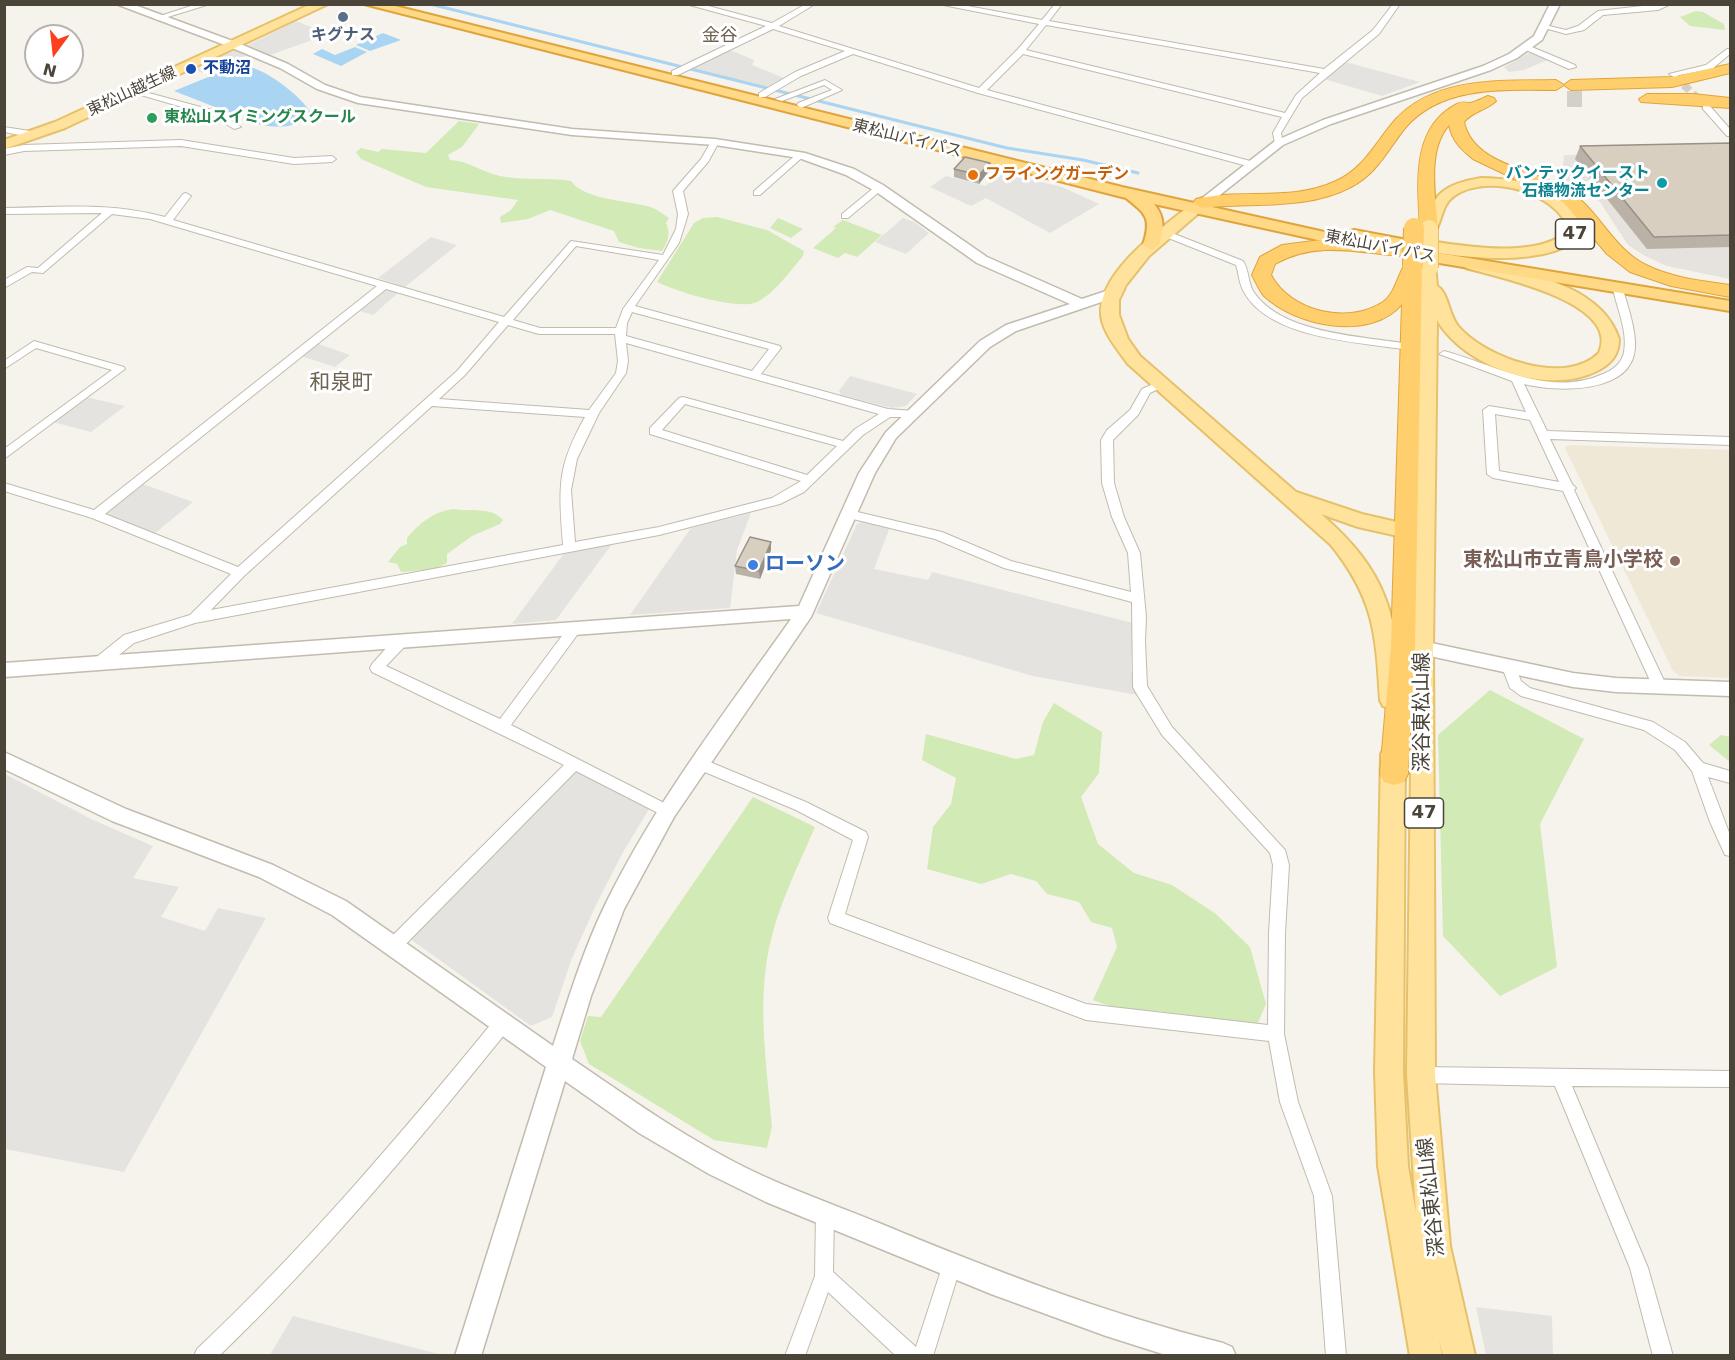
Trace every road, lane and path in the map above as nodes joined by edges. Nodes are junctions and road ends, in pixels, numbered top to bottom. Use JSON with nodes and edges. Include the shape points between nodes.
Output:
{"nodes":[{"id":1,"x":121,"y":4,"type":"edge"},
{"id":2,"x":207,"y":4,"type":"edge"},
{"id":3,"x":322,"y":4,"type":"edge"},
{"id":4,"x":370,"y":4,"type":"edge"},
{"id":5,"x":399,"y":4,"type":"edge"},
{"id":6,"x":689,"y":4,"type":"edge"},
{"id":7,"x":812,"y":4,"type":"edge"},
{"id":8,"x":941,"y":4,"type":"edge"},
{"id":9,"x":1059,"y":4,"type":"edge"},
{"id":10,"x":1397,"y":4,"type":"edge"},
{"id":11,"x":1556,"y":4,"type":"edge"},
{"id":12,"x":1668,"y":4,"type":"edge"},
{"id":13,"x":158,"y":18,"type":"junction"},
{"id":14,"x":1045,"y":22,"type":"junction"},
{"id":15,"x":773,"y":26,"type":"junction"},
{"id":16,"x":1545,"y":27,"type":"junction"},
{"id":17,"x":234,"y":45,"type":"junction"},
{"id":18,"x":1527,"y":47,"type":"junction"},
{"id":19,"x":852,"y":51,"type":"junction"},
{"id":20,"x":1021,"y":51,"type":"junction"},
{"id":21,"x":1731,"y":51,"type":"edge"},
{"id":22,"x":1572,"y":67,"type":"dead end"},
{"id":23,"x":1731,"y":69,"type":"edge"},
{"id":24,"x":1326,"y":72,"type":"junction"},
{"id":25,"x":675,"y":73,"type":"junction"},
{"id":26,"x":1675,"y":76,"type":"dead end"},
{"id":27,"x":1731,"y":85,"type":"edge"},
{"id":28,"x":1731,"y":90,"type":"edge"},
{"id":29,"x":137,"y":91,"type":"junction"},
{"id":30,"x":981,"y":91,"type":"junction"},
{"id":31,"x":1623,"y":92,"type":"junction"},
{"id":32,"x":1493,"y":94,"type":"junction"},
{"id":33,"x":762,"y":95,"type":"junction"},
{"id":34,"x":779,"y":99,"type":"junction"},
{"id":35,"x":1731,"y":103,"type":"edge"},
{"id":36,"x":801,"y":105,"type":"junction"},
{"id":37,"x":1706,"y":107,"type":"tunnel mouth"},
{"id":38,"x":1287,"y":116,"type":"junction"},
{"id":39,"x":237,"y":127,"type":"dead end"},
{"id":40,"x":4,"y":129,"type":"edge"},
{"id":41,"x":1731,"y":134,"type":"edge"},
{"id":42,"x":36,"y":135,"type":"junction"},
{"id":43,"x":715,"y":142,"type":"junction"},
{"id":44,"x":1279,"y":143,"type":"junction"},
{"id":45,"x":4,"y":145,"type":"edge"},
{"id":46,"x":4,"y":152,"type":"edge"},
{"id":47,"x":801,"y":155,"type":"junction"},
{"id":48,"x":332,"y":159,"type":"dead end"},
{"id":49,"x":1251,"y":164,"type":"junction"},
{"id":50,"x":879,"y":188,"type":"junction"},
{"id":51,"x":1122,"y":192,"type":"junction"},
{"id":52,"x":757,"y":193,"type":"dead end"},
{"id":53,"x":186,"y":196,"type":"dead end"},
{"id":54,"x":1198,"y":206,"type":"junction"},
{"id":55,"x":111,"y":210,"type":"junction"},
{"id":56,"x":4,"y":211,"type":"edge"},
{"id":57,"x":844,"y":216,"type":"dead end"},
{"id":58,"x":167,"y":221,"type":"junction"},
{"id":59,"x":1421,"y":229,"type":"junction"},
{"id":60,"x":1164,"y":233,"type":"junction"},
{"id":61,"x":1151,"y":245,"type":"junction"},
{"id":62,"x":1406,"y":256,"type":"junction"},
{"id":63,"x":664,"y":258,"type":"junction"},
{"id":64,"x":1465,"y":263,"type":"junction"},
{"id":65,"x":4,"y":285,"type":"edge"},
{"id":66,"x":385,"y":285,"type":"junction"},
{"id":67,"x":1618,"y":289,"type":"junction"},
{"id":68,"x":1731,"y":291,"type":"edge"},
{"id":69,"x":1114,"y":293,"type":"junction"},
{"id":70,"x":1731,"y":297,"type":"edge"},
{"id":71,"x":1082,"y":304,"type":"junction"},
{"id":72,"x":1731,"y":306,"type":"edge"},
{"id":73,"x":630,"y":308,"type":"junction"},
{"id":74,"x":506,"y":321,"type":"junction"},
{"id":75,"x":620,"y":334,"type":"junction"},
{"id":76,"x":1402,"y":346,"type":"dead end"},
{"id":77,"x":1444,"y":354,"type":"dead end"},
{"id":78,"x":4,"y":366,"type":"edge"},
{"id":79,"x":755,"y":375,"type":"junction"},
{"id":80,"x":1517,"y":380,"type":"junction"},
{"id":81,"x":1160,"y":384,"type":"junction"},
{"id":82,"x":429,"y":402,"type":"junction"},
{"id":83,"x":888,"y":413,"type":"junction"},
{"id":84,"x":592,"y":414,"type":"junction"},
{"id":85,"x":910,"y":414,"type":"junction"},
{"id":86,"x":1536,"y":417,"type":"junction"},
{"id":87,"x":1545,"y":435,"type":"junction"},
{"id":88,"x":1731,"y":441,"type":"edge"},
{"id":89,"x":846,"y":445,"type":"junction"},
{"id":90,"x":4,"y":455,"type":"edge"},
{"id":91,"x":810,"y":480,"type":"junction"},
{"id":92,"x":4,"y":487,"type":"edge"},
{"id":93,"x":1570,"y":488,"type":"junction"},
{"id":94,"x":1279,"y":489,"type":"junction"},
{"id":95,"x":96,"y":514,"type":"junction"},
{"id":96,"x":849,"y":514,"type":"junction"},
{"id":97,"x":1407,"y":531,"type":"junction"},
{"id":98,"x":569,"y":546,"type":"junction"},
{"id":99,"x":240,"y":573,"type":"junction"},
{"id":100,"x":1139,"y":599,"type":"junction"},
{"id":101,"x":805,"y":612,"type":"junction"},
{"id":102,"x":195,"y":618,"type":"junction"},
{"id":103,"x":575,"y":628,"type":"junction"},
{"id":104,"x":402,"y":640,"type":"junction"},
{"id":105,"x":1422,"y":648,"type":"junction"},
{"id":106,"x":99,"y":663,"type":"junction"},
{"id":107,"x":1509,"y":667,"type":"junction"},
{"id":108,"x":4,"y":670,"type":"edge"},
{"id":109,"x":1660,"y":687,"type":"junction"},
{"id":110,"x":1731,"y":689,"type":"edge"},
{"id":111,"x":502,"y":727,"type":"junction"},
{"id":112,"x":4,"y":760,"type":"edge"},
{"id":113,"x":574,"y":764,"type":"junction"},
{"id":114,"x":700,"y":764,"type":"junction"},
{"id":115,"x":1698,"y":768,"type":"junction"},
{"id":116,"x":1394,"y":774,"type":"junction"},
{"id":117,"x":1731,"y":777,"type":"edge"},
{"id":118,"x":667,"y":812,"type":"junction"},
{"id":119,"x":1731,"y":850,"type":"edge"},
{"id":120,"x":394,"y":945,"type":"junction"},
{"id":121,"x":502,"y":1024,"type":"junction"},
{"id":122,"x":1276,"y":1034,"type":"junction"},
{"id":123,"x":558,"y":1064,"type":"junction"},
{"id":124,"x":1421,"y":1075,"type":"junction"},
{"id":125,"x":1560,"y":1077,"type":"junction"},
{"id":126,"x":1731,"y":1079,"type":"edge"},
{"id":127,"x":825,"y":1213,"type":"junction"},
{"id":128,"x":952,"y":1265,"type":"junction"},
{"id":129,"x":824,"y":1276,"type":"junction"},
{"id":130,"x":204,"y":1356,"type":"edge"},
{"id":131,"x":468,"y":1356,"type":"edge"},
{"id":132,"x":795,"y":1356,"type":"edge"},
{"id":133,"x":911,"y":1356,"type":"edge"},
{"id":134,"x":923,"y":1356,"type":"edge"},
{"id":135,"x":1223,"y":1356,"type":"edge"},
{"id":136,"x":1336,"y":1356,"type":"edge"},
{"id":137,"x":1426,"y":1356,"type":"edge"},
{"id":138,"x":1459,"y":1356,"type":"edge"},
{"id":139,"x":1663,"y":1356,"type":"edge"}],
"edges":[{"from":1,"to":13,"type":"street"},
{"from":2,"to":13,"type":"street"},
{"from":3,"to":17,"type":"main road","name":"東松山越生線"},
{"from":4,"to":51,"type":"highway","name":"東松山バイパス"},
{"from":5,"to":25,"type":"highway","name":"東松山バイパス"},
{"from":6,"to":15,"type":"street"},
{"from":7,"to":15,"type":"street"},
{"from":8,"to":14,"type":"street"},
{"from":9,"to":14,"type":"street"},
{"from":10,"to":24,"type":"street","via":[[1376,32]]},
{"from":11,"to":16,"type":"street"},
{"from":12,"to":16,"type":"street","via":[[1601,13],[1581,28],[1566,32]]},
{"from":13,"to":17,"type":"street"},
{"from":14,"to":20,"type":"street"},
{"from":14,"to":24,"type":"street"},
{"from":15,"to":19,"type":"street"},
{"from":15,"to":25,"type":"street","via":[[722,47]]},
{"from":16,"to":18,"type":"street"},
{"from":17,"to":29,"type":"main road","name":"東松山越生線"},
{"from":17,"to":43,"type":"street","via":[[321,87],[372,103],[572,132]]},
{"from":18,"to":22,"type":"street"},
{"from":18,"to":44,"type":"street","via":[[1487,69],[1346,115]]},
{"from":19,"to":30,"type":"street"},
{"from":19,"to":33,"type":"street","via":[[798,74]]},
{"from":20,"to":30,"type":"street"},
{"from":20,"to":38,"type":"street"},
{"from":21,"to":26,"type":"street","via":[[1709,67]]},
{"from":23,"to":31,"type":"highway"},
{"from":24,"to":38,"type":"street","via":[[1299,97]]},
{"from":25,"to":33,"type":"highway","name":"東松山バイパス"},
{"from":27,"to":31,"type":"highway"},
{"from":28,"to":31,"type":"highway"},
{"from":29,"to":39,"type":"street","via":[[216,114]]},
{"from":29,"to":42,"type":"main road","name":"東松山越生線"},
{"from":30,"to":49,"type":"street"},
{"from":31,"to":32,"type":"highway"},
{"from":31,"to":35,"type":"highway"},
{"from":32,"to":54,"type":"highway","via":[[1454,93],[1423,104],[1402,121],[1368,168],[1341,186],[1300,196],[1243,197]]},
{"from":32,"to":59,"type":"highway","via":[[1455,99],[1430,114],[1423,125],[1415,160]]},
{"from":32,"to":68,"type":"highway","via":[[1456,121],[1464,145],[1572,199],[1590,217],[1610,249],[1634,267],[1671,281]]},
{"from":33,"to":34,"type":"highway","name":"東松山バイパス"},
{"from":34,"to":36,"type":"highway","name":"東松山バイパス"},
{"from":34,"to":36,"type":"street","via":[[825,82],[838,90]]},
{"from":36,"to":54,"type":"highway","name":"東松山バイパス"},
{"from":37,"to":41,"type":"street"},
{"from":38,"to":44,"type":"street","via":[[1277,133]]},
{"from":40,"to":42,"type":"street"},
{"from":42,"to":45,"type":"main road","name":"東松山越生線"},
{"from":43,"to":47,"type":"street"},
{"from":43,"to":63,"type":"street","via":[[678,191],[683,216],[677,239]]},
{"from":44,"to":49,"type":"street"},
{"from":46,"to":48,"type":"street","via":[[181,142],[294,161]]},
{"from":47,"to":50,"type":"street","via":[[850,172]]},
{"from":47,"to":52,"type":"street"},
{"from":49,"to":54,"type":"street"},
{"from":50,"to":57,"type":"street"},
{"from":50,"to":71,"type":"street","via":[[967,252]]},
{"from":51,"to":54,"type":"highway","name":"東松山バイパス"},
{"from":51,"to":61,"type":"highway","via":[[1146,204],[1155,214],[1157,229]]},
{"from":53,"to":58,"type":"street"},
{"from":54,"to":60,"type":"main road","name":"深谷東松山線","number":"47"},
{"from":54,"to":62,"type":"highway","name":"東松山バイパス"},
{"from":55,"to":56,"type":"street"},
{"from":55,"to":58,"type":"street"},
{"from":55,"to":65,"type":"street","via":[[40,271],[30,269]]},
{"from":58,"to":66,"type":"street"},
{"from":59,"to":62,"type":"highway","bridge":true},
{"from":59,"to":62,"type":"main road","number":"47","via":[[1450,192],[1492,182],[1549,196],[1572,213],[1577,231],[1563,246],[1531,252],[1484,250]]},
{"from":60,"to":61,"type":"main road","name":"深谷東松山線","number":"47"},
{"from":60,"to":76,"type":"street","via":[[1240,263],[1250,294],[1284,321]]},
{"from":61,"to":69,"type":"main road","name":"深谷東松山線","number":"47","via":[[1125,273]]},
{"from":62,"to":62,"type":"highway","via":[[1321,245],[1289,249],[1267,261],[1262,270],[1263,280],[1268,291],[1292,308],[1317,316],[1365,318],[1391,305],[1399,295]]},
{"from":62,"to":64,"type":"highway","name":"東松山バイパス"},
{"from":62,"to":64,"type":"main road","via":[[1452,330],[1480,352],[1501,362],[1522,369],[1566,372],[1586,369],[1609,352],[1612,340],[1607,327],[1583,303],[1542,285]]},
{"from":62,"to":70,"type":"highway","name":"東松山バイパス"},
{"from":62,"to":97,"type":"highway"},
{"from":62,"to":105,"type":"main road","name":"深谷東松山線","number":"47"},
{"from":63,"to":73,"type":"street"},
{"from":63,"to":74,"type":"street","via":[[574,243]]},
{"from":64,"to":67,"type":"highway","name":"東松山バイパス"},
{"from":66,"to":74,"type":"street"},
{"from":66,"to":95,"type":"street"},
{"from":67,"to":72,"type":"highway","name":"東松山バイパス"},
{"from":67,"to":80,"type":"street","via":[[1630,348],[1621,369],[1595,382],[1577,385]]},
{"from":69,"to":71,"type":"street"},
{"from":69,"to":81,"type":"main road","name":"深谷東松山線","number":"47","via":[[1109,312],[1117,335],[1134,360]]},
{"from":71,"to":85,"type":"street","via":[[999,334]]},
{"from":73,"to":75,"type":"street"},
{"from":73,"to":79,"type":"street","via":[[776,348]]},
{"from":74,"to":75,"type":"street","via":[[545,332]]},
{"from":74,"to":82,"type":"street","via":[[461,374]]},
{"from":75,"to":79,"type":"street"},
{"from":75,"to":84,"type":"street","via":[[621,374]]},
{"from":77,"to":80,"type":"street"},
{"from":78,"to":90,"type":"street","via":[[34,345],[120,369]]},
{"from":79,"to":83,"type":"street"},
{"from":80,"to":86,"type":"street"},
{"from":81,"to":94,"type":"main road","name":"深谷東松山線","number":"47"},
{"from":81,"to":100,"type":"street","via":[[1146,391],[1134,412],[1107,440],[1108,483],[1134,553]]},
{"from":82,"to":84,"type":"street"},
{"from":82,"to":99,"type":"street"},
{"from":83,"to":85,"type":"street"},
{"from":83,"to":89,"type":"street"},
{"from":84,"to":98,"type":"street","via":[[567,476]]},
{"from":85,"to":96,"type":"street","via":[[880,452]]},
{"from":86,"to":87,"type":"street"},
{"from":86,"to":93,"type":"street","via":[[1489,410],[1493,474]]},
{"from":87,"to":88,"type":"street"},
{"from":87,"to":93,"type":"street"},
{"from":89,"to":91,"type":"street"},
{"from":89,"to":91,"type":"street","via":[[683,400],[654,431]]},
{"from":91,"to":98,"type":"street","via":[[776,501],[735,513]]},
{"from":92,"to":95,"type":"street"},
{"from":93,"to":109,"type":"street"},
{"from":94,"to":97,"type":"main road","name":"深谷東松山線","number":"47","via":[[1319,508]]},
{"from":94,"to":116,"type":"main road","name":"深谷東松山線","number":"47","via":[[1338,540],[1374,588],[1384,614],[1388,645]]},
{"from":95,"to":99,"type":"street"},
{"from":96,"to":100,"type":"street","via":[[938,535],[1008,565]]},
{"from":96,"to":101,"type":"street"},
{"from":97,"to":116,"type":"highway"},
{"from":98,"to":102,"type":"street"},
{"from":99,"to":102,"type":"street"},
{"from":100,"to":122,"type":"street","via":[[1138,666],[1140,687],[1147,703],[1167,731],[1277,850],[1281,865]]},
{"from":101,"to":103,"type":"street"},
{"from":101,"to":114,"type":"street"},
{"from":102,"to":106,"type":"street","via":[[129,639]]},
{"from":103,"to":104,"type":"street"},
{"from":103,"to":111,"type":"street"},
{"from":104,"to":106,"type":"street"},
{"from":104,"to":111,"type":"street","via":[[377,668]]},
{"from":105,"to":107,"type":"street"},
{"from":105,"to":124,"type":"main road","name":"深谷東松山線","number":"47"},
{"from":106,"to":108,"type":"street"},
{"from":107,"to":109,"type":"street","via":[[1573,680]]},
{"from":107,"to":115,"type":"street","via":[[1515,684],[1526,692],[1648,726],[1680,746]]},
{"from":109,"to":110,"type":"street"},
{"from":111,"to":113,"type":"street"},
{"from":112,"to":120,"type":"street","via":[[119,815],[290,882],[339,908]]},
{"from":113,"to":118,"type":"street"},
{"from":113,"to":120,"type":"street"},
{"from":114,"to":118,"type":"street"},
{"from":114,"to":122,"type":"street","via":[[801,806],[861,837],[836,918],[1086,1012]]},
{"from":115,"to":117,"type":"street"},
{"from":115,"to":119,"type":"street"},
{"from":116,"to":137,"type":"main road","name":"深谷東松山線","number":"47","via":[[1389,1071],[1393,1166]]},
{"from":118,"to":123,"type":"street","via":[[628,879],[607,925]]},
{"from":120,"to":121,"type":"street"},
{"from":121,"to":123,"type":"street"},
{"from":121,"to":130,"type":"street","via":[[437,1104],[264,1299]]},
{"from":122,"to":136,"type":"street","via":[[1289,1101],[1323,1196]]},
{"from":123,"to":127,"type":"street","via":[[679,1145],[766,1190]]},
{"from":123,"to":131,"type":"street"},
{"from":124,"to":125,"type":"street"},
{"from":124,"to":138,"type":"main road","name":"深谷東松山線","number":"47","via":[[1435,1246]]},
{"from":125,"to":126,"type":"street"},
{"from":125,"to":139,"type":"street","via":[[1639,1268]]},
{"from":127,"to":128,"type":"street"},
{"from":127,"to":129,"type":"street"},
{"from":128,"to":134,"type":"street"},
{"from":128,"to":135,"type":"street","via":[[1084,1317]]},
{"from":129,"to":132,"type":"street"},
{"from":129,"to":133,"type":"street"}]}
